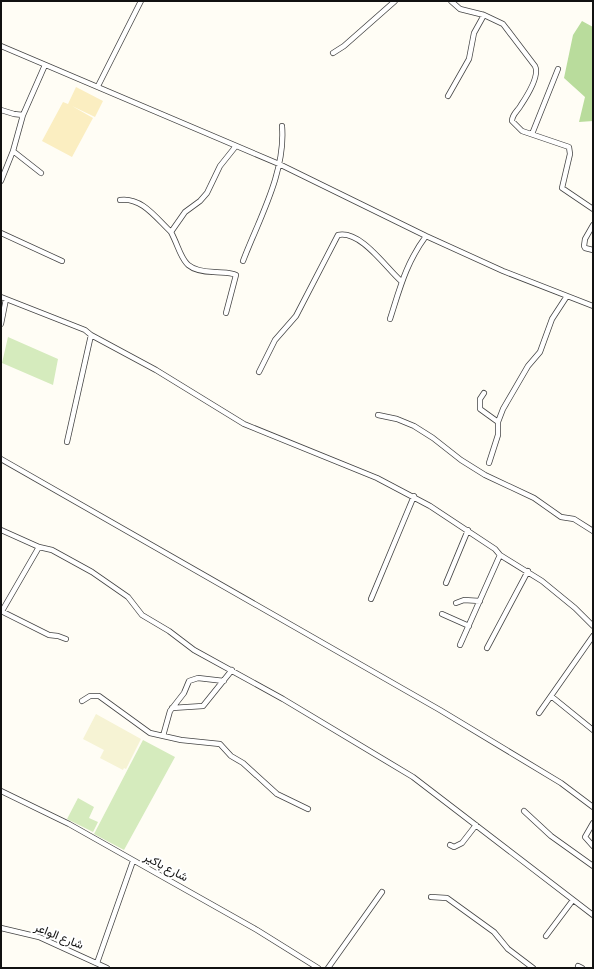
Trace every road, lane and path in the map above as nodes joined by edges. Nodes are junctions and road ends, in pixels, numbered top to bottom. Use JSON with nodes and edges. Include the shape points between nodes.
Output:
{"nodes":[{"id":1,"x":140,"y":1,"type":"edge"},
{"id":2,"x":395,"y":1,"type":"edge"},
{"id":3,"x":451,"y":1,"type":"edge"},
{"id":4,"x":484,"y":15,"type":"junction"},
{"id":5,"x":1,"y":46,"type":"edge"},
{"id":6,"x":333,"y":53,"type":"dead end"},
{"id":7,"x":45,"y":65,"type":"junction"},
{"id":8,"x":558,"y":68,"type":"dead end"},
{"id":9,"x":98,"y":86,"type":"junction"},
{"id":10,"x":448,"y":96,"type":"dead end"},
{"id":11,"x":1,"y":110,"type":"edge"},
{"id":12,"x":23,"y":115,"type":"junction"},
{"id":13,"x":282,"y":126,"type":"dead end"},
{"id":14,"x":532,"y":134,"type":"junction"},
{"id":15,"x":236,"y":146,"type":"junction"},
{"id":16,"x":13,"y":152,"type":"junction"},
{"id":17,"x":279,"y":164,"type":"junction"},
{"id":18,"x":41,"y":173,"type":"dead end"},
{"id":19,"x":1,"y":181,"type":"edge"},
{"id":20,"x":120,"y":200,"type":"dead end"},
{"id":21,"x":593,"y":209,"type":"edge"},
{"id":22,"x":593,"y":226,"type":"edge"},
{"id":23,"x":171,"y":232,"type":"junction"},
{"id":24,"x":1,"y":233,"type":"edge"},
{"id":25,"x":426,"y":236,"type":"junction"},
{"id":26,"x":593,"y":250,"type":"edge"},
{"id":27,"x":242,"y":260,"type":"dead end"},
{"id":28,"x":62,"y":261,"type":"dead end"},
{"id":29,"x":401,"y":281,"type":"junction"},
{"id":30,"x":567,"y":296,"type":"junction"},
{"id":31,"x":1,"y":297,"type":"edge"},
{"id":32,"x":6,"y":299,"type":"junction"},
{"id":33,"x":593,"y":306,"type":"edge"},
{"id":34,"x":226,"y":313,"type":"dead end"},
{"id":35,"x":390,"y":319,"type":"dead end"},
{"id":36,"x":1,"y":324,"type":"edge"},
{"id":37,"x":91,"y":335,"type":"junction"},
{"id":38,"x":259,"y":372,"type":"dead end"},
{"id":39,"x":484,"y":393,"type":"dead end"},
{"id":40,"x":378,"y":415,"type":"dead end"},
{"id":41,"x":498,"y":422,"type":"junction"},
{"id":42,"x":67,"y":442,"type":"dead end"},
{"id":43,"x":1,"y":459,"type":"edge"},
{"id":44,"x":489,"y":463,"type":"dead end"},
{"id":45,"x":414,"y":496,"type":"junction"},
{"id":46,"x":1,"y":530,"type":"edge"},
{"id":47,"x":468,"y":530,"type":"junction"},
{"id":48,"x":593,"y":531,"type":"edge"},
{"id":49,"x":39,"y":547,"type":"junction"},
{"id":50,"x":500,"y":556,"type":"junction"},
{"id":51,"x":528,"y":571,"type":"junction"},
{"id":52,"x":446,"y":583,"type":"dead end"},
{"id":53,"x":371,"y":599,"type":"dead end"},
{"id":54,"x":480,"y":601,"type":"junction"},
{"id":55,"x":456,"y":603,"type":"dead end"},
{"id":56,"x":1,"y":611,"type":"edge"},
{"id":57,"x":442,"y":614,"type":"dead end"},
{"id":58,"x":469,"y":626,"type":"junction"},
{"id":59,"x":593,"y":626,"type":"edge"},
{"id":60,"x":593,"y":636,"type":"edge"},
{"id":61,"x":66,"y":639,"type":"dead end"},
{"id":62,"x":460,"y":645,"type":"dead end"},
{"id":63,"x":487,"y":648,"type":"dead end"},
{"id":64,"x":232,"y":670,"type":"junction"},
{"id":65,"x":224,"y":681,"type":"junction"},
{"id":66,"x":551,"y":696,"type":"junction"},
{"id":67,"x":82,"y":700,"type":"dead end"},
{"id":68,"x":172,"y":708,"type":"junction"},
{"id":69,"x":539,"y":713,"type":"dead end"},
{"id":70,"x":593,"y":730,"type":"edge"},
{"id":71,"x":163,"y":736,"type":"junction"},
{"id":72,"x":1,"y":791,"type":"edge"},
{"id":73,"x":593,"y":807,"type":"edge"},
{"id":74,"x":308,"y":809,"type":"dead end"},
{"id":75,"x":524,"y":811,"type":"dead end"},
{"id":76,"x":593,"y":823,"type":"edge"},
{"id":77,"x":476,"y":825,"type":"junction"},
{"id":78,"x":450,"y":845,"type":"dead end"},
{"id":79,"x":593,"y":846,"type":"edge"},
{"id":80,"x":133,"y":862,"type":"junction"},
{"id":81,"x":593,"y":866,"type":"edge"},
{"id":82,"x":382,"y":892,"type":"dead end"},
{"id":83,"x":432,"y":897,"type":"dead end"},
{"id":84,"x":572,"y":900,"type":"junction"},
{"id":85,"x":593,"y":915,"type":"edge"},
{"id":86,"x":1,"y":928,"type":"edge"},
{"id":87,"x":546,"y":936,"type":"dead end"},
{"id":88,"x":97,"y":963,"type":"junction"},
{"id":89,"x":107,"y":968,"type":"edge"},
{"id":90,"x":318,"y":968,"type":"edge"},
{"id":91,"x":328,"y":968,"type":"edge"},
{"id":92,"x":533,"y":968,"type":"edge"}],
"edges":[{"from":1,"to":9,"type":"street"},
{"from":2,"to":6,"type":"street"},
{"from":3,"to":4,"type":"street","via":[[460,9]]},
{"from":4,"to":10,"type":"street","via":[[474,33],[469,60]]},
{"from":4,"to":14,"type":"street","via":[[497,20],[509,30],[536,69],[536,75],[526,96],[511,119],[515,126]]},
{"from":5,"to":7,"type":"street"},
{"from":7,"to":9,"type":"street"},
{"from":7,"to":12,"type":"street"},
{"from":8,"to":14,"type":"street"},
{"from":9,"to":15,"type":"street"},
{"from":11,"to":12,"type":"street"},
{"from":12,"to":16,"type":"street"},
{"from":13,"to":17,"type":"street"},
{"from":14,"to":21,"type":"street","via":[[569,147],[570,154],[562,188]]},
{"from":15,"to":17,"type":"street"},
{"from":15,"to":23,"type":"street","via":[[220,166],[207,193],[182,216]]},
{"from":16,"to":18,"type":"street"},
{"from":16,"to":19,"type":"street"},
{"from":17,"to":25,"type":"street"},
{"from":17,"to":27,"type":"street","via":[[266,205]]},
{"from":20,"to":23,"type":"street","via":[[136,201]]},
{"from":22,"to":26,"type":"street","via":[[584,243],[586,248]]},
{"from":23,"to":34,"type":"street","via":[[182,259],[192,268],[203,272],[236,275]]},
{"from":24,"to":28,"type":"street"},
{"from":25,"to":29,"type":"street"},
{"from":25,"to":30,"type":"street","via":[[503,271]]},
{"from":29,"to":35,"type":"street"},
{"from":29,"to":38,"type":"street","via":[[369,248],[349,236],[338,235],[296,316],[275,340]]},
{"from":30,"to":33,"type":"street"},
{"from":30,"to":41,"type":"street","via":[[552,319],[540,352],[528,366]]},
{"from":31,"to":32,"type":"street"},
{"from":32,"to":36,"type":"street"},
{"from":32,"to":37,"type":"street","via":[[85,330]]},
{"from":37,"to":42,"type":"street"},
{"from":37,"to":45,"type":"street","via":[[156,370],[244,424],[377,478]]},
{"from":39,"to":41,"type":"street","via":[[480,399],[480,409]]},
{"from":40,"to":48,"type":"street","via":[[414,426],[485,476],[534,498],[561,517],[574,519]]},
{"from":41,"to":44,"type":"street","via":[[498,435]]},
{"from":43,"to":73,"type":"street","via":[[440,710],[561,783]]},
{"from":45,"to":47,"type":"street"},
{"from":45,"to":53,"type":"street"},
{"from":46,"to":49,"type":"street"},
{"from":47,"to":50,"type":"street","via":[[495,549]]},
{"from":47,"to":52,"type":"street"},
{"from":49,"to":56,"type":"street"},
{"from":49,"to":64,"type":"street","via":[[52,550],[92,572],[128,597],[145,618],[169,631],[204,656]]},
{"from":50,"to":51,"type":"street"},
{"from":50,"to":54,"type":"street"},
{"from":51,"to":59,"type":"street","via":[[575,608]]},
{"from":51,"to":63,"type":"street"},
{"from":54,"to":55,"type":"street","via":[[464,600]]},
{"from":54,"to":58,"type":"street"},
{"from":56,"to":61,"type":"street","via":[[49,635]]},
{"from":57,"to":58,"type":"street"},
{"from":58,"to":62,"type":"street"},
{"from":60,"to":66,"type":"street"},
{"from":64,"to":65,"type":"street"},
{"from":64,"to":77,"type":"street","via":[[413,777]]},
{"from":65,"to":68,"type":"street","via":[[203,706]]},
{"from":65,"to":68,"type":"street","via":[[206,678],[189,681],[184,693]]},
{"from":66,"to":69,"type":"street"},
{"from":66,"to":70,"type":"street"},
{"from":67,"to":71,"type":"street","via":[[90,696],[99,696],[147,731]]},
{"from":68,"to":71,"type":"street"},
{"from":71,"to":74,"type":"street","via":[[220,744],[277,794]]},
{"from":72,"to":80,"type":"street","name":"شارع باكير","via":[[70,824]]},
{"from":75,"to":81,"type":"street"},
{"from":76,"to":79,"type":"street","via":[[585,837]]},
{"from":77,"to":78,"type":"street","via":[[462,843],[454,847]]},
{"from":77,"to":84,"type":"street"},
{"from":80,"to":88,"type":"street"},
{"from":80,"to":90,"type":"street","name":"شارع باكير","via":[[196,895]]},
{"from":82,"to":91,"type":"street"},
{"from":83,"to":92,"type":"street","via":[[443,896],[456,904],[494,932],[508,949]]},
{"from":84,"to":85,"type":"street"},
{"from":84,"to":87,"type":"street"},
{"from":86,"to":88,"type":"street","name":"شارع الواعر","via":[[39,937]]},
{"from":88,"to":89,"type":"street","name":"شارع الواعر"}]}
